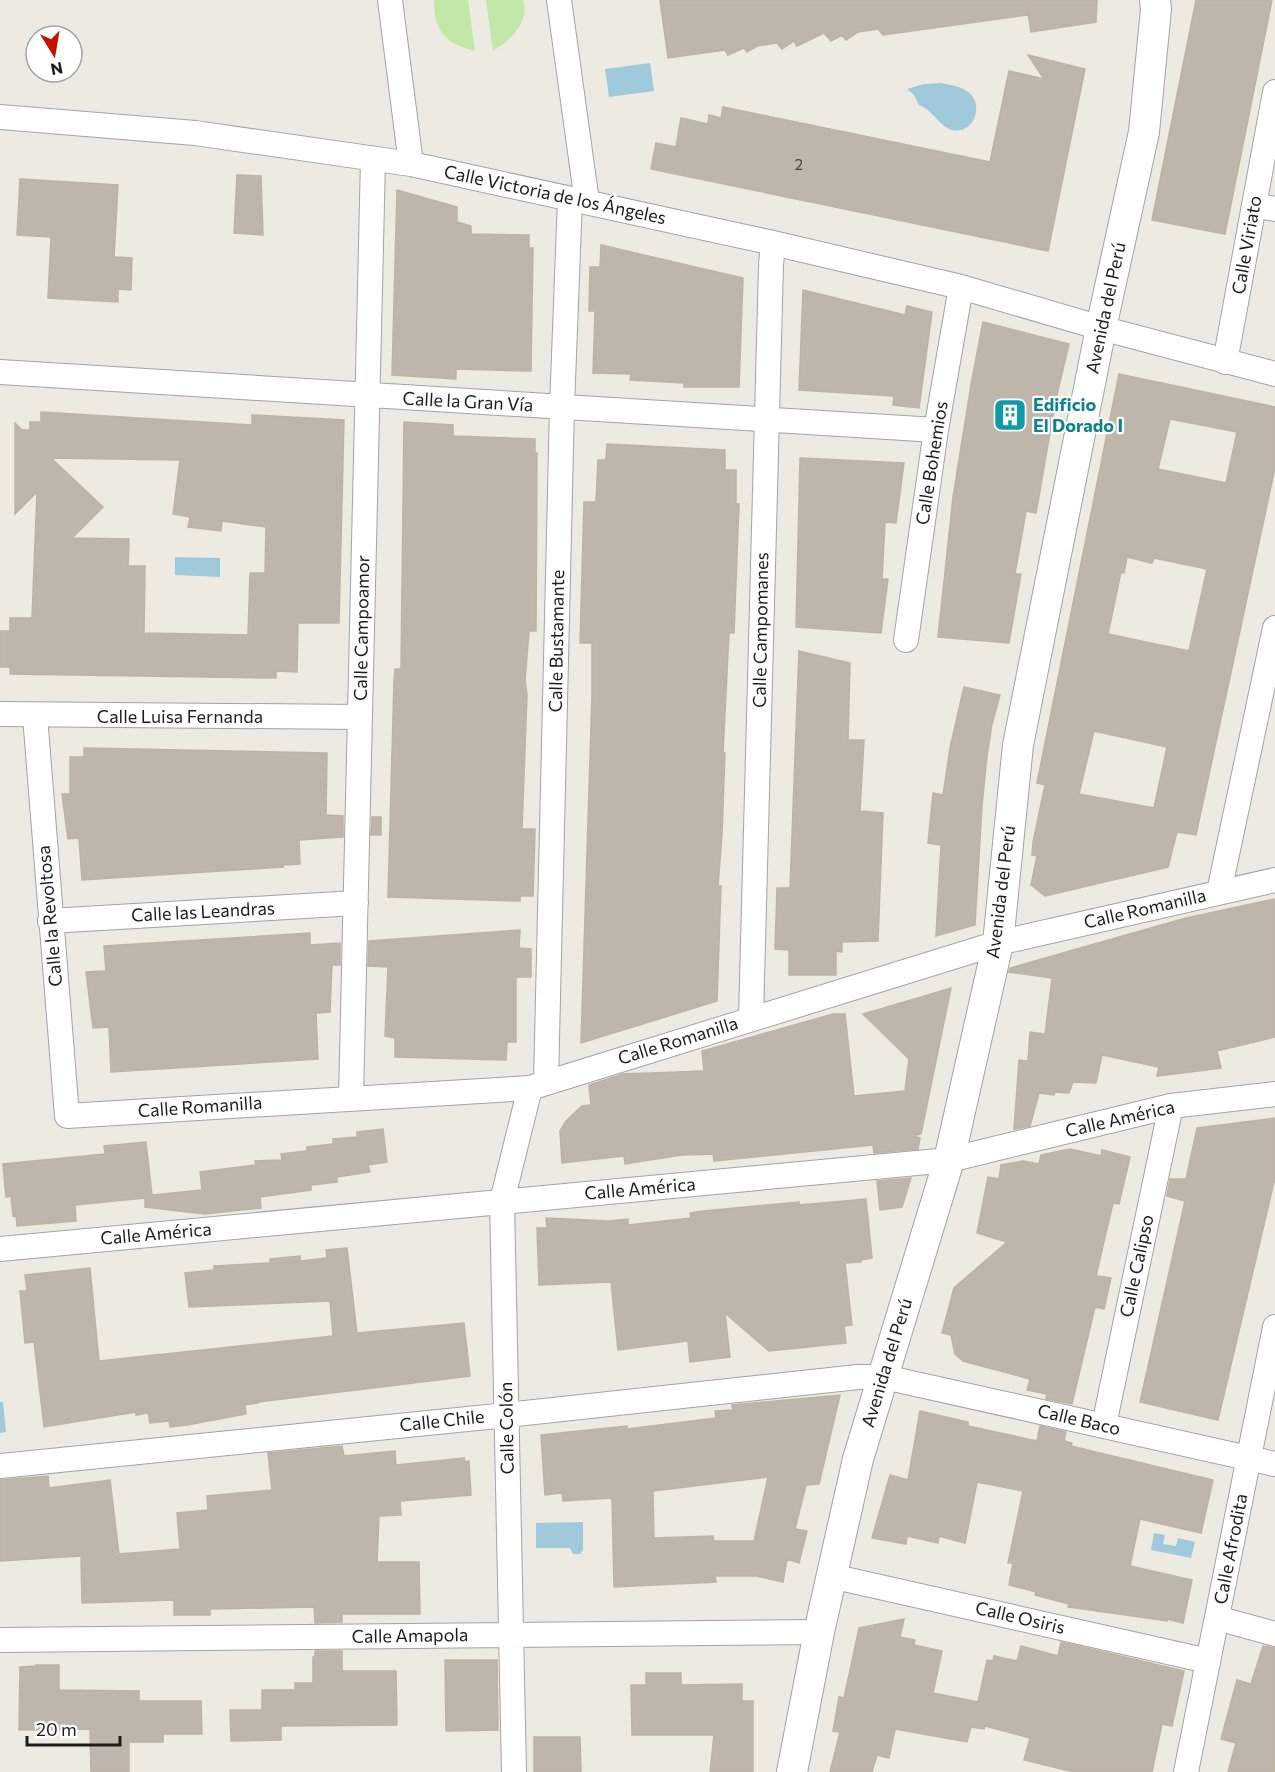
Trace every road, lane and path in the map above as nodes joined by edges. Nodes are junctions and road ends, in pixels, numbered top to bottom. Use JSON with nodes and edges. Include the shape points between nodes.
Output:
{"nodes":[{"id":1,"x":390,"y":0,"type":"edge"},
{"id":2,"x":559,"y":0,"type":"edge"},
{"id":3,"x":1155,"y":0,"type":"edge"},
{"id":4,"x":1274,"y":105,"type":"edge"},
{"id":5,"x":0,"y":117,"type":"edge"},
{"id":6,"x":373,"y":159,"type":"junction"},
{"id":7,"x":411,"y":164,"type":"junction"},
{"id":8,"x":578,"y":201,"type":"junction"},
{"id":9,"x":1265,"y":207,"type":"edge"},
{"id":10,"x":773,"y":243,"type":"junction"},
{"id":11,"x":961,"y":287,"type":"junction"},
{"id":12,"x":1101,"y":328,"type":"junction"},
{"id":13,"x":1225,"y":362,"type":"junction"},
{"id":14,"x":0,"y":372,"type":"edge"},
{"id":15,"x":1275,"y":374,"type":"edge"},
{"id":16,"x":367,"y":395,"type":"junction"},
{"id":17,"x":562,"y":407,"type":"junction"},
{"id":18,"x":766,"y":420,"type":"junction"},
{"id":19,"x":936,"y":430,"type":"junction"},
{"id":20,"x":1275,"y":628,"type":"edge"},
{"id":21,"x":906,"y":640,"type":"dead end"},
{"id":22,"x":0,"y":714,"type":"edge"},
{"id":23,"x":35,"y":716,"type":"junction"},
{"id":24,"x":360,"y":717,"type":"junction"},
{"id":25,"x":1275,"y":880,"type":"edge"},
{"id":26,"x":1219,"y":892,"type":"junction"},
{"id":27,"x":356,"y":903,"type":"junction"},
{"id":28,"x":50,"y":921,"type":"junction"},
{"id":29,"x":998,"y":943,"type":"junction"},
{"id":30,"x":751,"y":1018,"type":"junction"},
{"id":31,"x":538,"y":1085,"type":"junction"},
{"id":32,"x":1275,"y":1094,"type":"edge"},
{"id":33,"x":351,"y":1098,"type":"junction"},
{"id":34,"x":1171,"y":1106,"type":"junction"},
{"id":35,"x":67,"y":1116,"type":"joint"},
{"id":36,"x":949,"y":1160,"type":"junction"},
{"id":37,"x":502,"y":1202,"type":"junction"},
{"id":38,"x":0,"y":1249,"type":"edge"},
{"id":39,"x":1275,"y":1327,"type":"edge"},
{"id":40,"x":884,"y":1377,"type":"junction"},
{"id":41,"x":507,"y":1415,"type":"junction"},
{"id":42,"x":1104,"y":1425,"type":"junction"},
{"id":43,"x":1249,"y":1458,"type":"junction"},
{"id":44,"x":1275,"y":1464,"type":"edge"},
{"id":45,"x":0,"y":1466,"type":"edge"},
{"id":46,"x":831,"y":1576,"type":"junction"},
{"id":47,"x":1217,"y":1618,"type":"junction"},
{"id":48,"x":819,"y":1632,"type":"junction"},
{"id":49,"x":511,"y":1634,"type":"junction"},
{"id":50,"x":1275,"y":1634,"type":"edge"},
{"id":51,"x":0,"y":1640,"type":"edge"},
{"id":52,"x":1208,"y":1661,"type":"junction"},
{"id":53,"x":514,"y":1772,"type":"edge"},
{"id":54,"x":792,"y":1772,"type":"edge"},
{"id":55,"x":1186,"y":1772,"type":"edge"}],
"edges":[{"from":1,"to":7,"type":"street"},
{"from":2,"to":8,"type":"street","name":"Calle Bustamante"},
{"from":3,"to":12,"type":"street","name":"Avenida del Perú","via":[[1144,132]]},
{"from":4,"to":9,"type":"street","name":"Calle Viriato"},
{"from":5,"to":6,"type":"street","name":"Calle Victoria de los Ángeles","via":[[195,134]]},
{"from":6,"to":7,"type":"street","name":"Calle Victoria de los Ángeles"},
{"from":6,"to":16,"type":"street","name":"Calle Campoamor"},
{"from":7,"to":8,"type":"street","name":"Calle Victoria de los Ángeles"},
{"from":8,"to":10,"type":"street","name":"Calle Victoria de los Ángeles"},
{"from":8,"to":17,"type":"street","name":"Calle Bustamante"},
{"from":9,"to":13,"type":"street","name":"Calle Viriato"},
{"from":10,"to":11,"type":"street","name":"Calle Victoria de los Ángeles"},
{"from":10,"to":18,"type":"street","name":"Calle Campomanes"},
{"from":11,"to":12,"type":"street","name":"Calle Victoria de los Ángeles"},
{"from":11,"to":19,"type":"street","name":"Calle Bohemios"},
{"from":12,"to":13,"type":"street","name":"Calle Victoria de los Ángeles"},
{"from":12,"to":29,"type":"street","name":"Avenida del Perú","via":[[1018,745]]},
{"from":13,"to":15,"type":"street","name":"Calle Victoria de los Ángeles"},
{"from":14,"to":16,"type":"street","name":"Calle la Gran Vía"},
{"from":16,"to":17,"type":"street","name":"Calle la Gran Vía"},
{"from":16,"to":24,"type":"street","name":"Calle Campoamor"},
{"from":17,"to":18,"type":"street","name":"Calle la Gran Vía"},
{"from":17,"to":31,"type":"street","name":"Calle Bustamante"},
{"from":18,"to":19,"type":"street","name":"Calle la Gran Vía"},
{"from":18,"to":30,"type":"street","name":"Calle Campomanes"},
{"from":19,"to":21,"type":"street","name":"Calle Bohemios"},
{"from":20,"to":26,"type":"street"},
{"from":22,"to":23,"type":"street","name":"Calle Luisa Fernanda"},
{"from":23,"to":24,"type":"street","name":"Calle Luisa Fernanda"},
{"from":23,"to":28,"type":"street","name":"Calle la Revoltosa"},
{"from":24,"to":27,"type":"street","name":"Calle Campoamor"},
{"from":25,"to":26,"type":"street","name":"Calle Romanilla"},
{"from":26,"to":29,"type":"street","name":"Calle Romanilla"},
{"from":27,"to":28,"type":"street","name":"Calle las Leandras"},
{"from":27,"to":33,"type":"street","name":"Calle Campoamor"},
{"from":28,"to":35,"type":"street","name":"Calle la Revoltosa"},
{"from":29,"to":30,"type":"street","name":"Calle Romanilla"},
{"from":29,"to":36,"type":"street","name":"Avenida del Perú"},
{"from":30,"to":31,"type":"street","name":"Calle Romanilla"},
{"from":31,"to":33,"type":"street","name":"Calle Romanilla"},
{"from":31,"to":37,"type":"street","name":"Calle Colón"},
{"from":32,"to":34,"type":"street","name":"Calle América"},
{"from":33,"to":35,"type":"street","name":"Calle Romanilla"},
{"from":34,"to":36,"type":"street","name":"Calle América"},
{"from":34,"to":42,"type":"street","name":"Calle Calipso"},
{"from":36,"to":37,"type":"street","name":"Calle América"},
{"from":36,"to":40,"type":"street","name":"Avenida del Perú"},
{"from":37,"to":38,"type":"street","name":"Calle América"},
{"from":37,"to":41,"type":"street","name":"Calle Colón"},
{"from":39,"to":43,"type":"street","name":"Calle Afrodita"},
{"from":40,"to":41,"type":"street","name":"Calle Chile"},
{"from":40,"to":42,"type":"street","name":"Calle Baco"},
{"from":40,"to":46,"type":"street","name":"Avenida del Perú","via":[[858,1459]]},
{"from":41,"to":45,"type":"street","name":"Calle Chile"},
{"from":41,"to":49,"type":"street","name":"Calle Colón"},
{"from":42,"to":43,"type":"street","name":"Calle Baco"},
{"from":43,"to":44,"type":"street","name":"Calle Baco"},
{"from":43,"to":47,"type":"street","name":"Calle Afrodita"},
{"from":46,"to":48,"type":"street","name":"Avenida del Perú"},
{"from":46,"to":52,"type":"street","name":"Calle Osiris"},
{"from":47,"to":50,"type":"street"},
{"from":47,"to":52,"type":"street","name":"Calle Afrodita"},
{"from":48,"to":49,"type":"street","name":"Calle Amapola"},
{"from":48,"to":54,"type":"street","name":"Avenida del Perú"},
{"from":49,"to":51,"type":"street","name":"Calle Amapola"},
{"from":49,"to":53,"type":"street","name":"Calle Colón"},
{"from":52,"to":55,"type":"street","name":"Calle Afrodita"}]}
